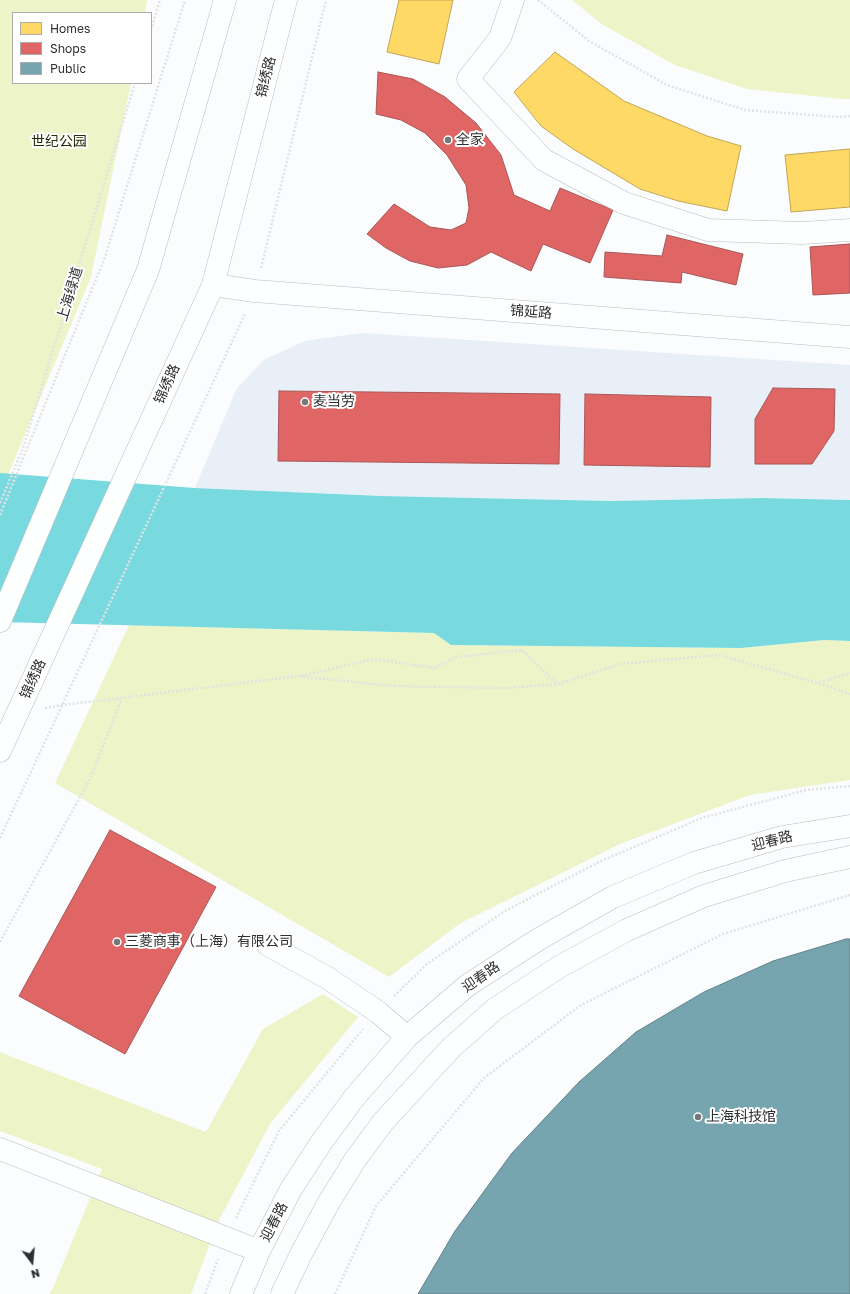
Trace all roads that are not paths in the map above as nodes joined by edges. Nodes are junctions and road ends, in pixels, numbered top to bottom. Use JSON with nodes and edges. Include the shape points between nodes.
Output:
{"nodes":[{"id":1,"x":225,"y":0,"type":"edge"},
{"id":2,"x":286,"y":0,"type":"edge"},
{"id":3,"x":513,"y":0,"type":"edge"},
{"id":4,"x":850,"y":230,"type":"edge"},
{"id":5,"x":213,"y":285,"type":"junction"},
{"id":6,"x":850,"y":337,"type":"edge"},
{"id":7,"x":0,"y":621,"type":"edge"},
{"id":8,"x":0,"y":751,"type":"edge"},
{"id":9,"x":850,"y":826,"type":"edge"},
{"id":10,"x":850,"y":857,"type":"edge"},
{"id":11,"x":268,"y":945,"type":"dead end"},
{"id":12,"x":407,"y":1037,"type":"junction"},
{"id":13,"x":0,"y":1149,"type":"edge"},
{"id":14,"x":259,"y":1251,"type":"junction"},
{"id":15,"x":241,"y":1294,"type":"edge"},
{"id":16,"x":282,"y":1294,"type":"edge"}],
"edges":[{"from":1,"to":7,"type":"street","via":[[148,270]]},
{"from":2,"to":5,"type":"street","name":"锦绣路"},
{"from":3,"to":4,"type":"street","via":[[500,38],[468,79],[544,160],[624,203],[708,230],[802,233]]},
{"from":5,"to":6,"type":"street","name":"锦延路","via":[[255,291]]},
{"from":5,"to":8,"type":"street","name":"锦绣路"},
{"from":9,"to":12,"type":"street","name":"迎春路","via":[[782,837],[694,863],[613,897],[538,939],[468,985]]},
{"from":10,"to":16,"type":"street","via":[[785,871],[704,896],[627,930],[559,967],[495,1009],[451,1048],[383,1122],[354,1160],[301,1254]]},
{"from":11,"to":12,"type":"street","via":[[326,977],[378,1012]]},
{"from":12,"to":14,"type":"street","name":"迎春路","via":[[354,1098],[323,1140],[291,1189]]},
{"from":13,"to":14,"type":"street"},
{"from":14,"to":15,"type":"street","name":"迎春路"}]}
